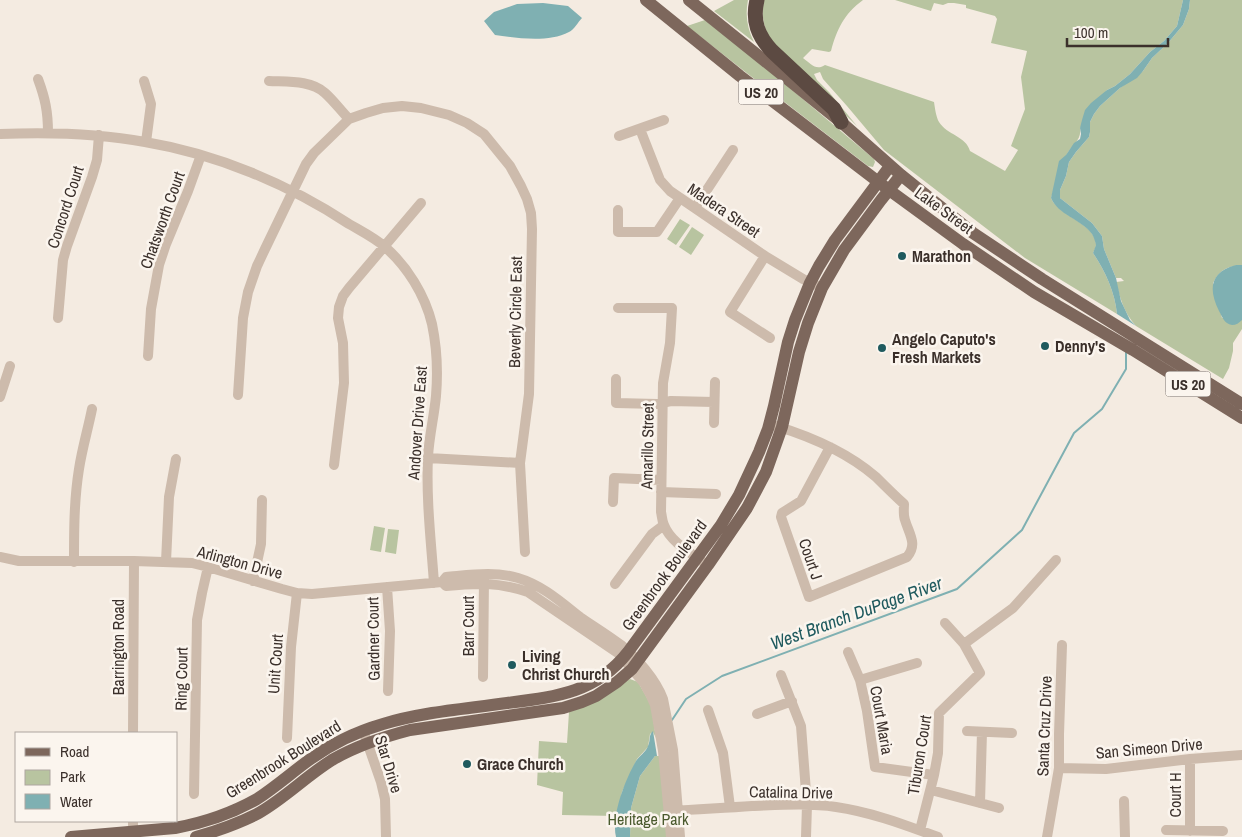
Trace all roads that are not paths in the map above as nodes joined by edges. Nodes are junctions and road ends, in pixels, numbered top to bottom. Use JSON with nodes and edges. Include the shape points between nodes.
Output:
{"nodes":[{"id":1,"x":646,"y":0,"type":"edge"},
{"id":2,"x":689,"y":0,"type":"edge"},
{"id":3,"x":757,"y":0,"type":"edge"},
{"id":4,"x":38,"y":79,"type":"dead end"},
{"id":5,"x":144,"y":81,"type":"dead end"},
{"id":6,"x":269,"y":81,"type":"dead end"},
{"id":7,"x":349,"y":119,"type":"junction"},
{"id":8,"x":664,"y":120,"type":"dead end"},
{"id":9,"x":841,"y":122,"type":"junction"},
{"id":10,"x":640,"y":129,"type":"junction"},
{"id":11,"x":48,"y":132,"type":"junction"},
{"id":12,"x":0,"y":134,"type":"edge"},
{"id":13,"x":99,"y":135,"type":"junction"},
{"id":14,"x":618,"y":136,"type":"dead end"},
{"id":15,"x":146,"y":142,"type":"junction"},
{"id":16,"x":733,"y":150,"type":"dead end"},
{"id":17,"x":201,"y":155,"type":"junction"},
{"id":18,"x":890,"y":166,"type":"junction"},
{"id":19,"x":901,"y":175,"type":"junction"},
{"id":20,"x":878,"y":182,"type":"junction"},
{"id":21,"x":889,"y":190,"type":"junction"},
{"id":22,"x":293,"y":192,"type":"junction"},
{"id":23,"x":680,"y":198,"type":"junction"},
{"id":24,"x":421,"y":203,"type":"dead end"},
{"id":25,"x":695,"y":208,"type":"junction"},
{"id":26,"x":618,"y":210,"type":"dead end"},
{"id":27,"x":384,"y":246,"type":"junction"},
{"id":28,"x":765,"y":256,"type":"junction"},
{"id":29,"x":816,"y":285,"type":"junction"},
{"id":30,"x":618,"y":308,"type":"dead end"},
{"id":31,"x":58,"y":318,"type":"dead end"},
{"id":32,"x":1122,"y":337,"type":"junction"},
{"id":33,"x":770,"y":338,"type":"dead end"},
{"id":34,"x":1134,"y":344,"type":"junction"},
{"id":35,"x":148,"y":356,"type":"dead end"},
{"id":36,"x":10,"y":366,"type":"dead end"},
{"id":37,"x":616,"y":379,"type":"dead end"},
{"id":38,"x":714,"y":382,"type":"dead end"},
{"id":39,"x":238,"y":395,"type":"dead end"},
{"id":40,"x":0,"y":397,"type":"edge"},
{"id":41,"x":714,"y":402,"type":"junction"},
{"id":42,"x":663,"y":403,"type":"junction"},
{"id":43,"x":1242,"y":404,"type":"edge"},
{"id":44,"x":92,"y":409,"type":"dead end"},
{"id":45,"x":1242,"y":418,"type":"edge"},
{"id":46,"x":714,"y":423,"type":"dead end"},
{"id":47,"x":769,"y":424,"type":"junction"},
{"id":48,"x":782,"y":428,"type":"junction"},
{"id":49,"x":830,"y":447,"type":"junction"},
{"id":50,"x":428,"y":458,"type":"junction"},
{"id":51,"x":176,"y":459,"type":"dead end"},
{"id":52,"x":520,"y":463,"type":"junction"},
{"id":53,"x":334,"y":465,"type":"dead end"},
{"id":54,"x":661,"y":480,"type":"junction"},
{"id":55,"x":660,"y":492,"type":"junction"},
{"id":56,"x":716,"y":494,"type":"dead end"},
{"id":57,"x":262,"y":500,"type":"dead end"},
{"id":58,"x":613,"y":502,"type":"dead end"},
{"id":59,"x":664,"y":525,"type":"junction"},
{"id":60,"x":525,"y":552,"type":"dead end"},
{"id":61,"x":0,"y":557,"type":"edge"},
{"id":62,"x":697,"y":558,"type":"junction"},
{"id":63,"x":1056,"y":560,"type":"dead end"},
{"id":64,"x":134,"y":561,"type":"junction"},
{"id":65,"x":74,"y":562,"type":"junction"},
{"id":66,"x":166,"y":562,"type":"junction"},
{"id":67,"x":708,"y":565,"type":"junction"},
{"id":68,"x":208,"y":567,"type":"junction"},
{"id":69,"x":484,"y":579,"type":"junction"},
{"id":70,"x":253,"y":581,"type":"junction"},
{"id":71,"x":438,"y":583,"type":"junction"},
{"id":72,"x":616,"y":584,"type":"dead end"},
{"id":73,"x":387,"y":588,"type":"junction"},
{"id":74,"x":297,"y":593,"type":"junction"},
{"id":75,"x":944,"y":623,"type":"dead end"},
{"id":76,"x":964,"y":644,"type":"junction"},
{"id":77,"x":1062,"y":645,"type":"dead end"},
{"id":78,"x":848,"y":652,"type":"dead end"},
{"id":79,"x":630,"y":660,"type":"junction"},
{"id":80,"x":917,"y":663,"type":"dead end"},
{"id":81,"x":781,"y":675,"type":"dead end"},
{"id":82,"x":483,"y":677,"type":"dead end"},
{"id":83,"x":860,"y":680,"type":"junction"},
{"id":84,"x":388,"y":691,"type":"dead end"},
{"id":85,"x":792,"y":701,"type":"junction"},
{"id":86,"x":708,"y":710,"type":"dead end"},
{"id":87,"x":757,"y":714,"type":"dead end"},
{"id":88,"x":967,"y":731,"type":"dead end"},
{"id":89,"x":133,"y":732,"type":"edge"},
{"id":90,"x":982,"y":732,"type":"junction"},
{"id":91,"x":1012,"y":732,"type":"dead end"},
{"id":92,"x":365,"y":737,"type":"junction"},
{"id":93,"x":287,"y":738,"type":"dead end"},
{"id":94,"x":1242,"y":755,"type":"edge"},
{"id":95,"x":1190,"y":759,"type":"junction"},
{"id":96,"x":1059,"y":768,"type":"junction"},
{"id":97,"x":934,"y":775,"type":"junction"},
{"id":98,"x":931,"y":790,"type":"junction"},
{"id":99,"x":194,"y":794,"type":"dead end"},
{"id":100,"x":1124,"y":801,"type":"dead end"},
{"id":101,"x":980,"y":803,"type":"junction"},
{"id":102,"x":807,"y":805,"type":"junction"},
{"id":103,"x":730,"y":807,"type":"junction"},
{"id":104,"x":999,"y":808,"type":"dead end"},
{"id":105,"x":673,"y":811,"type":"junction"},
{"id":106,"x":222,"y":815,"type":"junction"},
{"id":107,"x":133,"y":830,"type":"edge"},
{"id":108,"x":920,"y":830,"type":"junction"},
{"id":109,"x":1166,"y":830,"type":"dead end"},
{"id":110,"x":1190,"y":831,"type":"junction"},
{"id":111,"x":1223,"y":831,"type":"dead end"},
{"id":112,"x":228,"y":832,"type":"edge"},
{"id":113,"x":71,"y":837,"type":"edge"},
{"id":114,"x":196,"y":837,"type":"edge"},
{"id":115,"x":386,"y":837,"type":"edge"},
{"id":116,"x":671,"y":837,"type":"edge"},
{"id":117,"x":680,"y":837,"type":"edge"},
{"id":118,"x":806,"y":837,"type":"edge"},
{"id":119,"x":938,"y":837,"type":"edge"},
{"id":120,"x":1047,"y":837,"type":"edge"},
{"id":121,"x":1125,"y":837,"type":"edge"}],
"edges":[{"from":1,"to":20,"type":"main road","name":"Lake Street","number":"US 20"},
{"from":2,"to":9,"type":"main road","name":"Lake Street","number":"US 20"},
{"from":3,"to":9,"type":"highway","via":[[755,18],[763,42],[834,109]]},
{"from":4,"to":11,"type":"street","via":[[46,100]]},
{"from":5,"to":15,"type":"street","via":[[151,104]]},
{"from":6,"to":7,"type":"street","via":[[316,87]]},
{"from":7,"to":22,"type":"street","via":[[314,153]]},
{"from":7,"to":52,"type":"street","name":"Beverly Circle East","via":[[375,110],[402,106],[448,115],[484,134],[510,166],[525,193],[531,220],[528,394]]},
{"from":8,"to":10,"type":"street"},
{"from":9,"to":18,"type":"main road","name":"Lake Street","number":"US 20"},
{"from":10,"to":14,"type":"street"},
{"from":10,"to":23,"type":"street","name":"Madera Street","via":[[660,180]]},
{"from":11,"to":12,"type":"street","name":"Andover Drive East"},
{"from":11,"to":13,"type":"street","name":"Andover Drive East"},
{"from":13,"to":15,"type":"street","name":"Andover Drive East"},
{"from":13,"to":31,"type":"street","name":"Concord Court","via":[[92,177],[63,260]]},
{"from":15,"to":17,"type":"street","name":"Andover Drive East"},
{"from":16,"to":25,"type":"street"},
{"from":17,"to":22,"type":"street","name":"Andover Drive East"},
{"from":17,"to":35,"type":"street","name":"Chatsworth Court","via":[[159,265],[151,309]]},
{"from":18,"to":19,"type":"main road","name":"Lake Street","number":"US 20"},
{"from":18,"to":20,"type":"main road","name":"Greenbrook Boulevard"},
{"from":19,"to":21,"type":"main road","name":"Greenbrook Boulevard"},
{"from":19,"to":32,"type":"main road","name":"Lake Street","number":"US 20","via":[[972,233]]},
{"from":20,"to":21,"type":"main road","name":"Lake Street","number":"US 20"},
{"from":20,"to":29,"type":"main road","name":"Greenbrook Boulevard","via":[[819,266]]},
{"from":21,"to":29,"type":"main road","name":"Greenbrook Boulevard"},
{"from":21,"to":32,"type":"main road","name":"Lake Street","number":"US 20","via":[[1034,292]]},
{"from":22,"to":27,"type":"street","name":"Andover Drive East"},
{"from":22,"to":39,"type":"street","via":[[248,292]]},
{"from":23,"to":25,"type":"street","name":"Madera Street"},
{"from":23,"to":26,"type":"street","via":[[657,232],[618,232]]},
{"from":24,"to":27,"type":"street"},
{"from":25,"to":28,"type":"street","name":"Madera Street"},
{"from":27,"to":50,"type":"street","name":"Andover Drive East","via":[[416,285],[432,324],[437,378]]},
{"from":27,"to":53,"type":"street","via":[[349,288],[338,307],[344,383]]},
{"from":28,"to":29,"type":"street","name":"Madera Street"},
{"from":28,"to":33,"type":"street","via":[[730,312]]},
{"from":29,"to":47,"type":"main road","name":"Greenbrook Boulevard","via":[[795,320]]},
{"from":29,"to":48,"type":"main road","name":"Greenbrook Boulevard"},
{"from":30,"to":42,"type":"street","name":"Amarillo Street","via":[[672,308]]},
{"from":32,"to":34,"type":"main road","name":"Lake Street","number":"US 20"},
{"from":34,"to":43,"type":"main road","name":"Lake Street","number":"US 20"},
{"from":34,"to":45,"type":"main road","name":"Lake Street","number":"US 20"},
{"from":36,"to":40,"type":"street"},
{"from":37,"to":42,"type":"street","via":[[616,403]]},
{"from":38,"to":41,"type":"street"},
{"from":41,"to":42,"type":"street"},
{"from":41,"to":46,"type":"street"},
{"from":42,"to":54,"type":"street","name":"Amarillo Street"},
{"from":44,"to":65,"type":"street","via":[[77,486]]},
{"from":47,"to":48,"type":"street"},
{"from":47,"to":62,"type":"main road","name":"Greenbrook Boulevard","via":[[739,495]]},
{"from":48,"to":49,"type":"street"},
{"from":48,"to":67,"type":"main road","name":"Greenbrook Boulevard","via":[[766,472],[747,508]]},
{"from":49,"to":49,"type":"street","name":"Court J","via":[[801,501],[781,517],[809,596],[907,557],[912,552],[913,542],[904,518],[904,504],[862,466]]},
{"from":50,"to":52,"type":"street"},
{"from":50,"to":71,"type":"street","name":"Andover Drive East","via":[[428,499]]},
{"from":51,"to":66,"type":"street","via":[[169,497]]},
{"from":52,"to":60,"type":"street","name":"Beverly Circle East"},
{"from":54,"to":55,"type":"street","name":"Amarillo Street"},
{"from":54,"to":58,"type":"street","via":[[614,478]]},
{"from":55,"to":56,"type":"street"},
{"from":55,"to":59,"type":"street","name":"Amarillo Street"},
{"from":57,"to":70,"type":"street","via":[[261,544]]},
{"from":59,"to":62,"type":"street","via":[[678,543]]},
{"from":59,"to":72,"type":"street","via":[[652,534]]},
{"from":61,"to":65,"type":"street","name":"Arlington Drive","via":[[19,561]]},
{"from":62,"to":67,"type":"street"},
{"from":62,"to":79,"type":"main road","name":"Greenbrook Boulevard"},
{"from":63,"to":76,"type":"street","via":[[1013,608]]},
{"from":64,"to":65,"type":"street","name":"Arlington Drive"},
{"from":64,"to":66,"type":"street","name":"Arlington Drive"},
{"from":64,"to":89,"type":"street","name":"Barrington Road"},
{"from":66,"to":68,"type":"street","name":"Arlington Drive"},
{"from":67,"to":79,"type":"main road","name":"Greenbrook Boulevard"},
{"from":68,"to":70,"type":"street","name":"Arlington Drive"},
{"from":68,"to":99,"type":"street","name":"Ring Court","via":[[197,620]]},
{"from":69,"to":71,"type":"street","name":"Arlington Drive","via":[[446,586]]},
{"from":69,"to":79,"type":"street","name":"Arlington Drive","via":[[494,574],[509,576],[542,589],[621,645]]},
{"from":69,"to":82,"type":"street","name":"Barr Court"},
{"from":70,"to":74,"type":"street","name":"Arlington Drive"},
{"from":71,"to":73,"type":"street","name":"Arlington Drive"},
{"from":73,"to":74,"type":"street","name":"Arlington Drive"},
{"from":73,"to":84,"type":"street","name":"Gardner Court","via":[[390,631]]},
{"from":74,"to":93,"type":"street","name":"Unit Court","via":[[290,648]]},
{"from":75,"to":76,"type":"street","name":"Tiburon Court"},
{"from":76,"to":97,"type":"street","name":"Tiburon Court","via":[[980,674],[939,713]]},
{"from":77,"to":96,"type":"street","name":"Santa Cruz Drive"},
{"from":78,"to":83,"type":"street","name":"Court Maria"},
{"from":79,"to":92,"type":"main road","name":"Greenbrook Boulevard","via":[[626,675],[596,696],[575,705]]},
{"from":79,"to":105,"type":"street","via":[[655,706]]},
{"from":79,"to":105,"type":"street","via":[[644,667],[661,693],[674,758]]},
{"from":80,"to":83,"type":"street"},
{"from":81,"to":85,"type":"street"},
{"from":83,"to":97,"type":"street","name":"Court Maria","via":[[875,767]]},
{"from":85,"to":87,"type":"street"},
{"from":85,"to":102,"type":"street","via":[[801,726]]},
{"from":86,"to":103,"type":"street","via":[[724,753]]},
{"from":88,"to":90,"type":"street"},
{"from":90,"to":91,"type":"street"},
{"from":90,"to":101,"type":"street"},
{"from":92,"to":106,"type":"main road","name":"Greenbrook Boulevard","via":[[347,738],[319,753],[256,799]]},
{"from":92,"to":112,"type":"main road","name":"Greenbrook Boulevard"},
{"from":92,"to":115,"type":"street","name":"Star Drive","via":[[385,798]]},
{"from":94,"to":95,"type":"street","name":"San Simeon Drive"},
{"from":95,"to":96,"type":"street","name":"San Simeon Drive","via":[[1106,769]]},
{"from":95,"to":110,"type":"street","name":"Court H"},
{"from":96,"to":120,"type":"street","name":"Santa Cruz Drive"},
{"from":97,"to":98,"type":"street","name":"Tiburon Court"},
{"from":98,"to":101,"type":"street"},
{"from":98,"to":108,"type":"street","name":"Tiburon Court"},
{"from":100,"to":121,"type":"street"},
{"from":101,"to":104,"type":"street"},
{"from":102,"to":103,"type":"street","name":"Catalina Drive"},
{"from":102,"to":108,"type":"street","name":"Catalina Drive","via":[[862,812]]},
{"from":102,"to":118,"type":"street"},
{"from":103,"to":105,"type":"street","name":"Catalina Drive"},
{"from":105,"to":116,"type":"street"},
{"from":105,"to":117,"type":"street"},
{"from":106,"to":107,"type":"main road","name":"Greenbrook Boulevard","via":[[190,825]]},
{"from":106,"to":112,"type":"street"},
{"from":107,"to":113,"type":"main road","name":"Greenbrook Boulevard"},
{"from":108,"to":119,"type":"street","name":"Catalina Drive"},
{"from":109,"to":110,"type":"street","name":"Court H"},
{"from":110,"to":111,"type":"street","name":"Court H"},
{"from":112,"to":114,"type":"main road","name":"Greenbrook Boulevard"}]}
